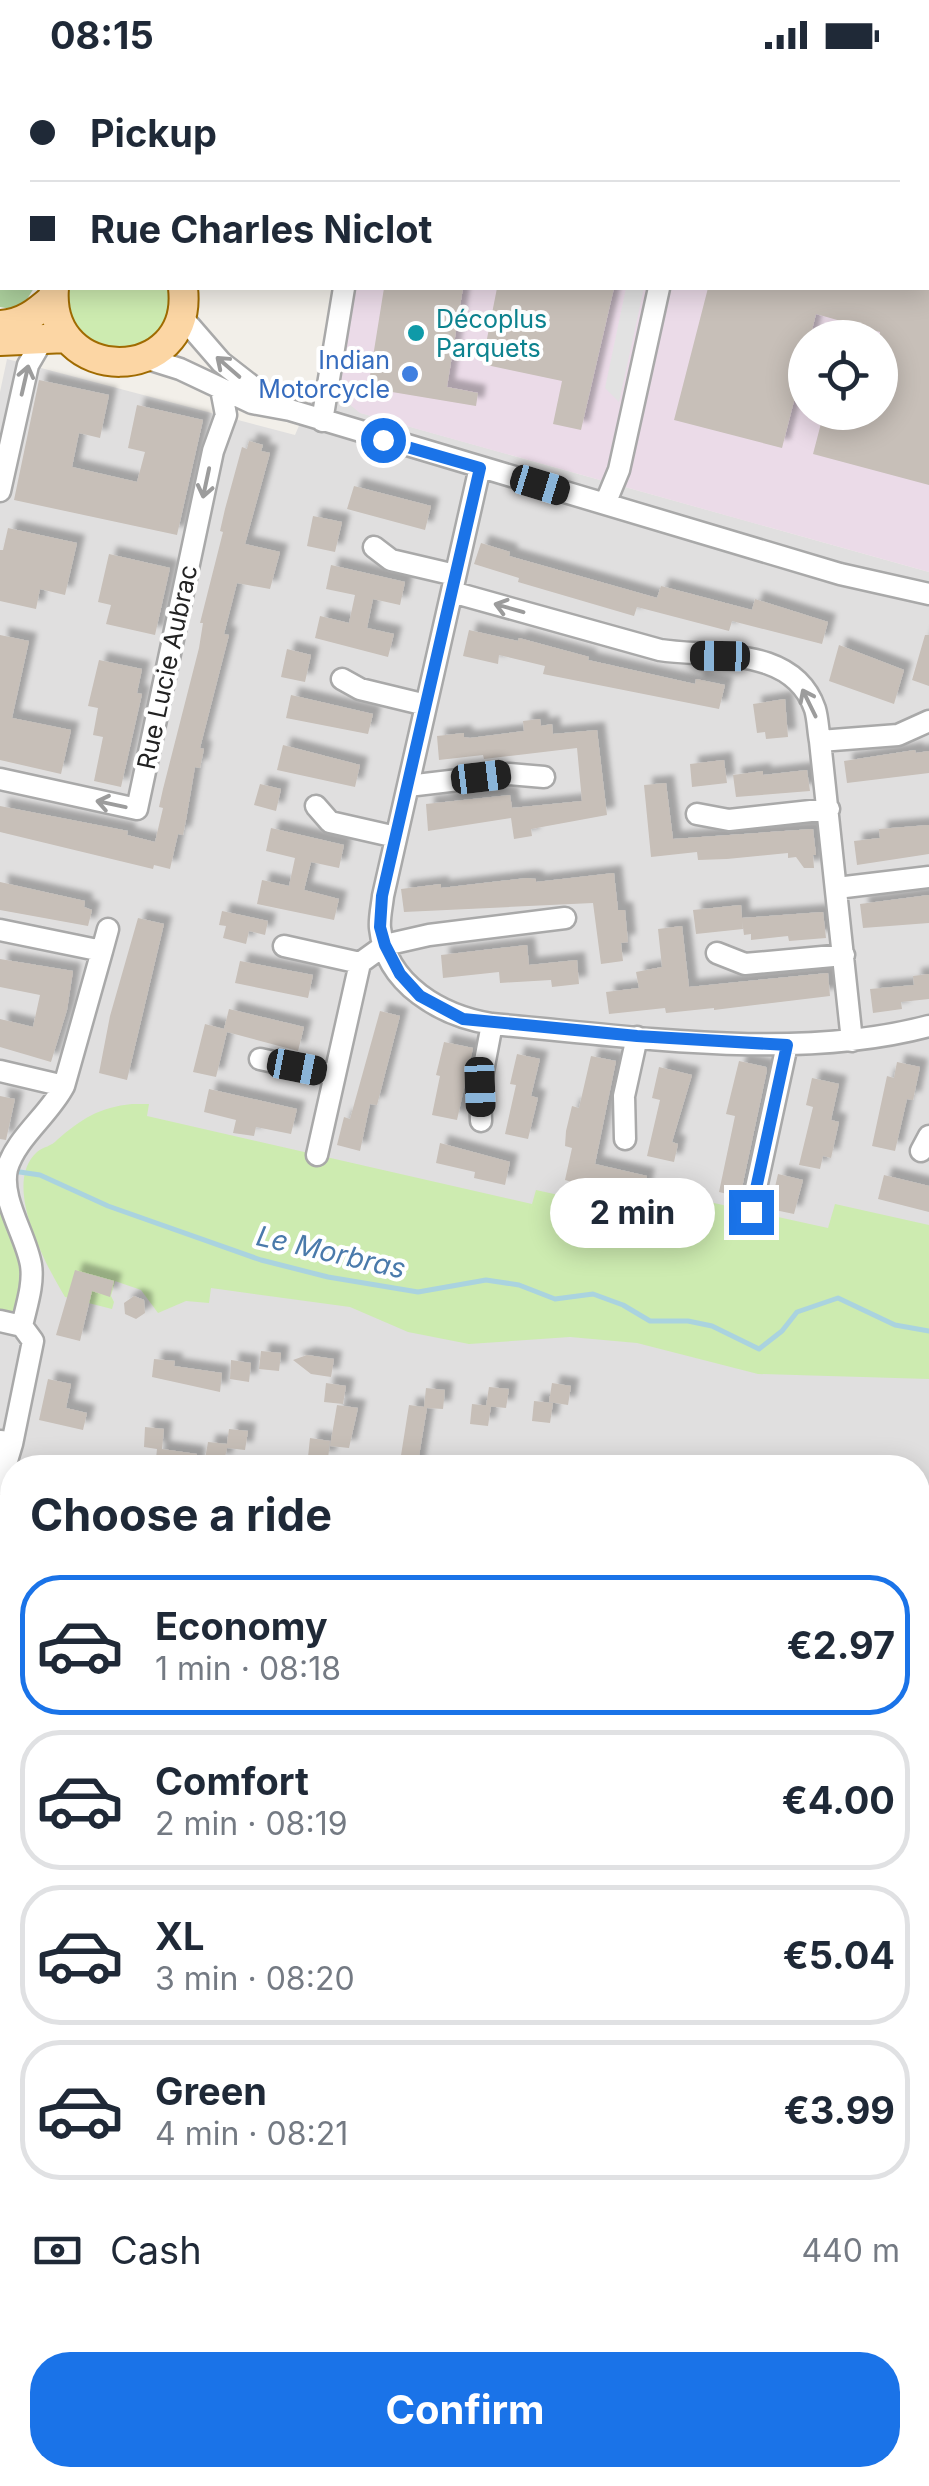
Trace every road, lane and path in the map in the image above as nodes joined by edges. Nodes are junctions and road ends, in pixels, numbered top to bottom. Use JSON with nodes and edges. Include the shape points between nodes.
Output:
{"nodes":[{"id":1,"x":183,"y":290,"type":"edge"},
{"id":2,"x":344,"y":290,"type":"edge"},
{"id":3,"x":659,"y":290,"type":"edge"},
{"id":4,"x":54,"y":293,"type":"edge"},
{"id":5,"x":182,"y":317,"type":"junction"},
{"id":6,"x":0,"y":326,"type":"edge"},
{"id":7,"x":55,"y":339,"type":"junction"},
{"id":8,"x":0,"y":341,"type":"edge"},
{"id":9,"x":145,"y":358,"type":"junction"},
{"id":10,"x":221,"y":389,"type":"junction"},
{"id":11,"x":281,"y":408,"type":"junction"},
{"id":12,"x":322,"y":421,"type":"junction"},
{"id":13,"x":480,"y":468,"type":"junction"},
{"id":14,"x":0,"y":491,"type":"edge"},
{"id":15,"x":605,"y":504,"type":"junction"},
{"id":16,"x":374,"y":547,"type":"dead end"},
{"id":17,"x":454,"y":584,"type":"junction"},
{"id":18,"x":929,"y":594,"type":"edge"},
{"id":19,"x":342,"y":679,"type":"dead end"},
{"id":20,"x":426,"y":705,"type":"junction"},
{"id":21,"x":929,"y":721,"type":"edge"},
{"id":22,"x":820,"y":740,"type":"junction"},
{"id":23,"x":544,"y":777,"type":"dead end"},
{"id":24,"x":0,"y":779,"type":"edge"},
{"id":25,"x":408,"y":786,"type":"junction"},
{"id":26,"x":316,"y":806,"type":"dead end"},
{"id":27,"x":829,"y":809,"type":"junction"},
{"id":28,"x":696,"y":814,"type":"dead end"},
{"id":29,"x":396,"y":837,"type":"junction"},
{"id":30,"x":929,"y":876,"type":"edge"},
{"id":31,"x":837,"y":888,"type":"junction"},
{"id":32,"x":565,"y":918,"type":"dead end"},
{"id":33,"x":0,"y":930,"type":"edge"},
{"id":34,"x":108,"y":930,"type":"dead end"},
{"id":35,"x":385,"y":945,"type":"junction"},
{"id":36,"x":284,"y":946,"type":"dead end"},
{"id":37,"x":102,"y":951,"type":"junction"},
{"id":38,"x":717,"y":953,"type":"dead end"},
{"id":39,"x":844,"y":955,"type":"junction"},
{"id":40,"x":360,"y":962,"type":"junction"},
{"id":41,"x":492,"y":1024,"type":"junction"},
{"id":42,"x":929,"y":1026,"type":"edge"},
{"id":43,"x":637,"y":1036,"type":"junction"},
{"id":44,"x":852,"y":1041,"type":"junction"},
{"id":45,"x":787,"y":1045,"type":"junction"},
{"id":46,"x":260,"y":1059,"type":"dead end"},
{"id":47,"x":0,"y":1071,"type":"edge"},
{"id":48,"x":334,"y":1074,"type":"junction"},
{"id":49,"x":64,"y":1086,"type":"junction"},
{"id":50,"x":481,"y":1120,"type":"dead end"},
{"id":51,"x":626,"y":1139,"type":"dead end"},
{"id":52,"x":317,"y":1155,"type":"dead end"},
{"id":53,"x":751,"y":1212,"type":"dead end"},
{"id":54,"x":0,"y":1321,"type":"edge"},
{"id":55,"x":22,"y":1326,"type":"junction"},
{"id":56,"x":6,"y":1442,"type":"edge"}],
"edges":[{"from":1,"to":5,"type":"main road"},
{"from":2,"to":12,"type":"street"},
{"from":3,"to":15,"type":"street","via":[[619,470]]},
{"from":4,"to":6,"type":"main road","via":[[31,317]]},
{"from":4,"to":7,"type":"main road"},
{"from":5,"to":9,"type":"main road","via":[[168,340]]},
{"from":11,"to":5,"type":"street","one_way":true,"via":[[221,362]]},
{"from":7,"to":8,"type":"main road"},
{"from":7,"to":9,"type":"main road","via":[[94,358]]},
{"from":14,"to":7,"type":"street","one_way":true,"via":[[28,365]]},
{"from":9,"to":10,"type":"street"},
{"from":10,"to":11,"type":"street"},
{"from":10,"to":24,"type":"street","name":"Rue Lucie Aubrac","one_way":true,"via":[[226,417],[213,451],[137,810]]},
{"from":11,"to":12,"type":"street"},
{"from":12,"to":13,"type":"street"},
{"from":13,"to":15,"type":"street"},
{"from":13,"to":17,"type":"street"},
{"from":15,"to":18,"type":"street"},
{"from":16,"to":17,"type":"street"},
{"from":17,"to":20,"type":"street"},
{"from":22,"to":17,"type":"street","one_way":true,"via":[[815,708],[772,664],[660,650]]},
{"from":19,"to":20,"type":"street","via":[[360,690]]},
{"from":20,"to":25,"type":"street"},
{"from":21,"to":22,"type":"street","via":[[898,735]]},
{"from":22,"to":27,"type":"street"},
{"from":23,"to":25,"type":"street","via":[[509,774]]},
{"from":25,"to":29,"type":"street"},
{"from":26,"to":29,"type":"street","via":[[330,822]]},
{"from":27,"to":28,"type":"street","via":[[729,820]]},
{"from":27,"to":31,"type":"street"},
{"from":29,"to":35,"type":"street","via":[[382,896]]},
{"from":30,"to":31,"type":"street"},
{"from":31,"to":39,"type":"street"},
{"from":32,"to":35,"type":"street"},
{"from":33,"to":37,"type":"street"},
{"from":34,"to":37,"type":"street"},
{"from":35,"to":40,"type":"street"},
{"from":35,"to":41,"type":"street","via":[[420,996],[463,1019]]},
{"from":36,"to":40,"type":"street"},
{"from":37,"to":49,"type":"street"},
{"from":38,"to":39,"type":"street","via":[[745,964]]},
{"from":39,"to":44,"type":"street"},
{"from":40,"to":48,"type":"street"},
{"from":41,"to":43,"type":"street"},
{"from":41,"to":50,"type":"street"},
{"from":42,"to":44,"type":"street"},
{"from":43,"to":45,"type":"street"},
{"from":43,"to":51,"type":"street","via":[[624,1096]]},
{"from":44,"to":45,"type":"street"},
{"from":45,"to":53,"type":"street"},
{"from":46,"to":48,"type":"street"},
{"from":47,"to":49,"type":"street"},
{"from":48,"to":52,"type":"street"},
{"from":49,"to":55,"type":"street","via":[[6,1172],[5,1188],[31,1264]]},
{"from":54,"to":55,"type":"street"},
{"from":55,"to":56,"type":"street","via":[[33,1345]]}]}
